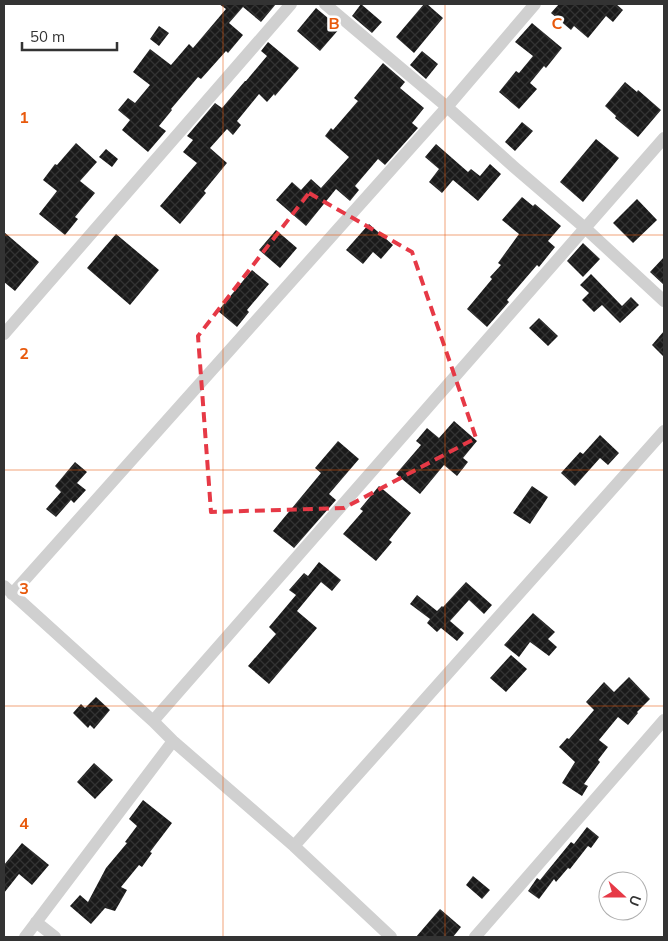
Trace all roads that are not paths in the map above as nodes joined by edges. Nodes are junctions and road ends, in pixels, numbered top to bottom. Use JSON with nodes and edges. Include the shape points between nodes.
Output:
{"nodes":[{"id":1,"x":291,"y":4,"type":"edge"},
{"id":2,"x":325,"y":4,"type":"edge"},
{"id":3,"x":535,"y":4,"type":"edge"},
{"id":4,"x":447,"y":107,"type":"junction"},
{"id":5,"x":664,"y":138,"type":"edge"},
{"id":6,"x":585,"y":228,"type":"junction"},
{"id":7,"x":664,"y":301,"type":"edge"},
{"id":8,"x":4,"y":334,"type":"edge"},
{"id":9,"x":664,"y":431,"type":"edge"},
{"id":10,"x":8,"y":590,"type":"edge"},
{"id":11,"x":664,"y":720,"type":"edge"},
{"id":12,"x":153,"y":721,"type":"junction"},
{"id":13,"x":173,"y":741,"type":"junction"},
{"id":14,"x":294,"y":846,"type":"junction"},
{"id":15,"x":36,"y":922,"type":"junction"},
{"id":16,"x":25,"y":937,"type":"edge"},
{"id":17,"x":55,"y":937,"type":"edge"},
{"id":18,"x":391,"y":937,"type":"edge"},
{"id":19,"x":474,"y":937,"type":"edge"}],
"edges":[{"from":1,"to":8,"type":"street"},
{"from":2,"to":4,"type":"street"},
{"from":3,"to":4,"type":"street"},
{"from":4,"to":6,"type":"street"},
{"from":4,"to":10,"type":"street"},
{"from":5,"to":6,"type":"street"},
{"from":6,"to":7,"type":"street"},
{"from":6,"to":12,"type":"street"},
{"from":9,"to":14,"type":"street"},
{"from":10,"to":12,"type":"street"},
{"from":11,"to":19,"type":"street"},
{"from":12,"to":13,"type":"street"},
{"from":13,"to":14,"type":"street"},
{"from":13,"to":15,"type":"street"},
{"from":14,"to":18,"type":"street"},
{"from":15,"to":16,"type":"street"},
{"from":15,"to":17,"type":"street"}]}
